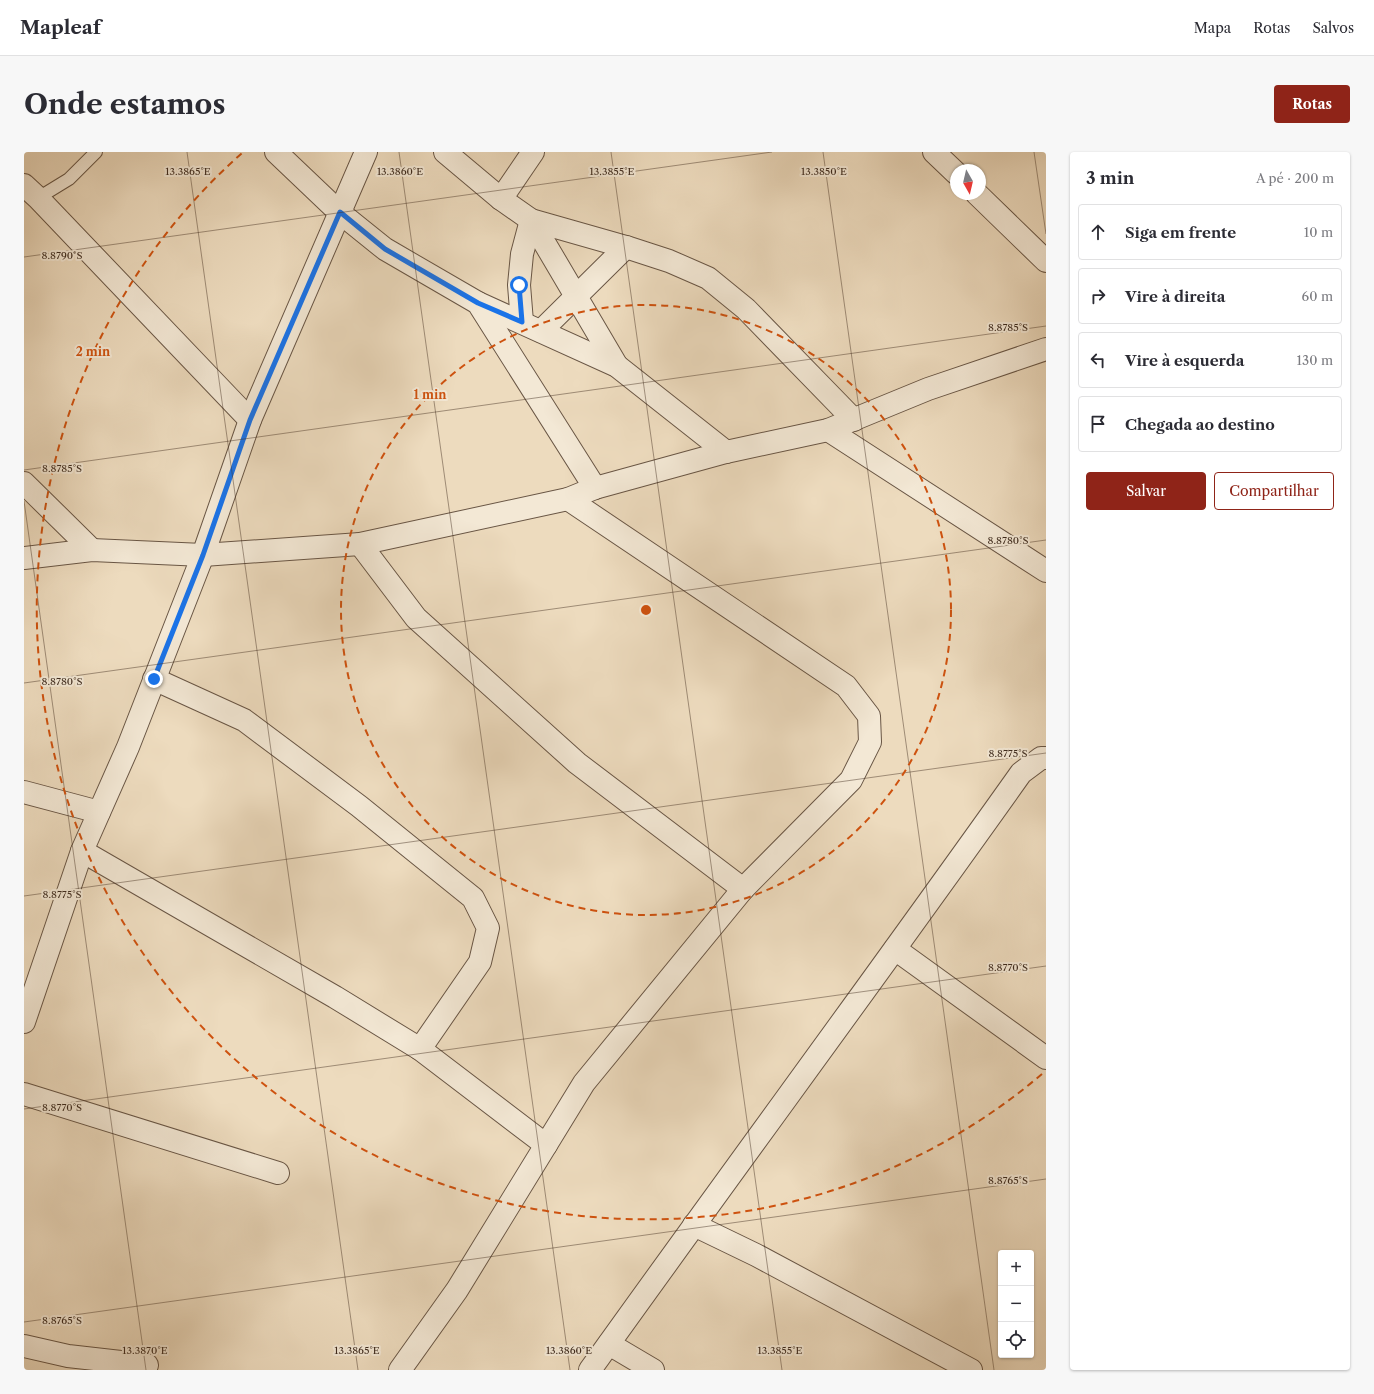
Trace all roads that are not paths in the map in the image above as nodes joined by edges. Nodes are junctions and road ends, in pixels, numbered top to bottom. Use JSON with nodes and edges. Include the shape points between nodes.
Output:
{"nodes":[{"id":1,"x":96,"y":152,"type":"edge"},
{"id":2,"x":276,"y":152,"type":"edge"},
{"id":3,"x":366,"y":152,"type":"edge"},
{"id":4,"x":445,"y":152,"type":"edge"},
{"id":5,"x":533,"y":152,"type":"edge"},
{"id":6,"x":934,"y":152,"type":"edge"},
{"id":7,"x":950,"y":167,"type":"edge"},
{"id":8,"x":31,"y":192,"type":"edge"},
{"id":9,"x":501,"y":199,"type":"junction"},
{"id":10,"x":983,"y":200,"type":"edge"},
{"id":11,"x":340,"y":212,"type":"junction"},
{"id":12,"x":531,"y":220,"type":"junction"},
{"id":13,"x":626,"y":247,"type":"junction"},
{"id":14,"x":1046,"y":261,"type":"edge"},
{"id":15,"x":576,"y":298,"type":"junction"},
{"id":16,"x":478,"y":303,"type":"junction"},
{"id":17,"x":522,"y":322,"type":"junction"},
{"id":18,"x":541,"y":331,"type":"junction"},
{"id":19,"x":1046,"y":349,"type":"edge"},
{"id":20,"x":618,"y":366,"type":"junction"},
{"id":21,"x":250,"y":420,"type":"junction"},
{"id":22,"x":854,"y":420,"type":"junction"},
{"id":23,"x":828,"y":430,"type":"junction"},
{"id":24,"x":726,"y":452,"type":"junction"},
{"id":25,"x":24,"y":483,"type":"edge"},
{"id":26,"x":595,"y":488,"type":"junction"},
{"id":27,"x":568,"y":498,"type":"junction"},
{"id":28,"x":360,"y":544,"type":"junction"},
{"id":29,"x":92,"y":550,"type":"junction"},
{"id":30,"x":203,"y":555,"type":"junction"},
{"id":31,"x":24,"y":558,"type":"edge"},
{"id":32,"x":1046,"y":571,"type":"edge"},
{"id":33,"x":154,"y":679,"type":"junction"},
{"id":34,"x":1046,"y":758,"type":"edge"},
{"id":35,"x":24,"y":792,"type":"edge"},
{"id":36,"x":99,"y":812,"type":"junction"},
{"id":37,"x":82,"y":851,"type":"junction"},
{"id":38,"x":743,"y":889,"type":"junction"},
{"id":39,"x":895,"y":949,"type":"junction"},
{"id":40,"x":24,"y":1022,"type":"edge"},
{"id":41,"x":420,"y":1049,"type":"junction"},
{"id":42,"x":1046,"y":1058,"type":"edge"},
{"id":43,"x":24,"y":1094,"type":"edge"},
{"id":44,"x":546,"y":1144,"type":"junction"},
{"id":45,"x":278,"y":1173,"type":"dead end"},
{"id":46,"x":694,"y":1225,"type":"junction"},
{"id":47,"x":609,"y":1344,"type":"junction"},
{"id":48,"x":24,"y":1346,"type":"edge"},
{"id":49,"x":147,"y":1365,"type":"dead end"},
{"id":50,"x":400,"y":1370,"type":"edge"},
{"id":51,"x":590,"y":1370,"type":"edge"},
{"id":52,"x":653,"y":1370,"type":"edge"},
{"id":53,"x":972,"y":1370,"type":"edge"}],
"edges":[{"from":1,"to":8,"type":"lane","via":[[69,179]]},
{"from":2,"to":11,"type":"street"},
{"from":3,"to":11,"type":"street"},
{"from":4,"to":9,"type":"street"},
{"from":5,"to":9,"type":"street"},
{"from":6,"to":7,"type":"street"},
{"from":8,"to":21,"type":"street"},
{"from":9,"to":12,"type":"street"},
{"from":10,"to":14,"type":"street"},
{"from":11,"to":16,"type":"street","via":[[385,249]]},
{"from":11,"to":21,"type":"street"},
{"from":12,"to":13,"type":"street"},
{"from":12,"to":15,"type":"street"},
{"from":12,"to":17,"type":"street","via":[[522,254],[519,285]]},
{"from":13,"to":15,"type":"street"},
{"from":13,"to":22,"type":"street","via":[[669,261],[708,278],[746,310]]},
{"from":15,"to":18,"type":"street"},
{"from":15,"to":20,"type":"street"},
{"from":16,"to":17,"type":"street"},
{"from":16,"to":26,"type":"street"},
{"from":17,"to":18,"type":"street"},
{"from":18,"to":20,"type":"street"},
{"from":19,"to":22,"type":"street","via":[[928,390]]},
{"from":20,"to":24,"type":"street"},
{"from":21,"to":30,"type":"street"},
{"from":22,"to":23,"type":"street"},
{"from":23,"to":24,"type":"street"},
{"from":23,"to":32,"type":"street"},
{"from":24,"to":26,"type":"street"},
{"from":25,"to":29,"type":"street"},
{"from":26,"to":27,"type":"street"},
{"from":27,"to":28,"type":"street"},
{"from":27,"to":38,"type":"street","via":[[846,686],[869,716],[870,742],[852,780]]},
{"from":28,"to":30,"type":"street"},
{"from":28,"to":38,"type":"street","via":[[416,618],[577,763]]},
{"from":29,"to":30,"type":"street"},
{"from":29,"to":31,"type":"street"},
{"from":30,"to":33,"type":"street"},
{"from":33,"to":36,"type":"street"},
{"from":33,"to":41,"type":"street","via":[[244,720],[359,806],[473,898],[488,928],[480,962]]},
{"from":34,"to":39,"type":"street","via":[[1041,758],[1021,773]]},
{"from":35,"to":36,"type":"street"},
{"from":36,"to":37,"type":"street"},
{"from":37,"to":40,"type":"street"},
{"from":37,"to":41,"type":"street"},
{"from":38,"to":44,"type":"street","via":[[584,1083]]},
{"from":39,"to":42,"type":"street"},
{"from":39,"to":46,"type":"street"},
{"from":41,"to":44,"type":"street"},
{"from":43,"to":45,"type":"street"},
{"from":44,"to":50,"type":"street","via":[[457,1290]]},
{"from":46,"to":47,"type":"street"},
{"from":46,"to":53,"type":"street","via":[[756,1255]]},
{"from":47,"to":51,"type":"street"},
{"from":47,"to":52,"type":"street"},
{"from":48,"to":49,"type":"street","via":[[68,1356]]}]}
